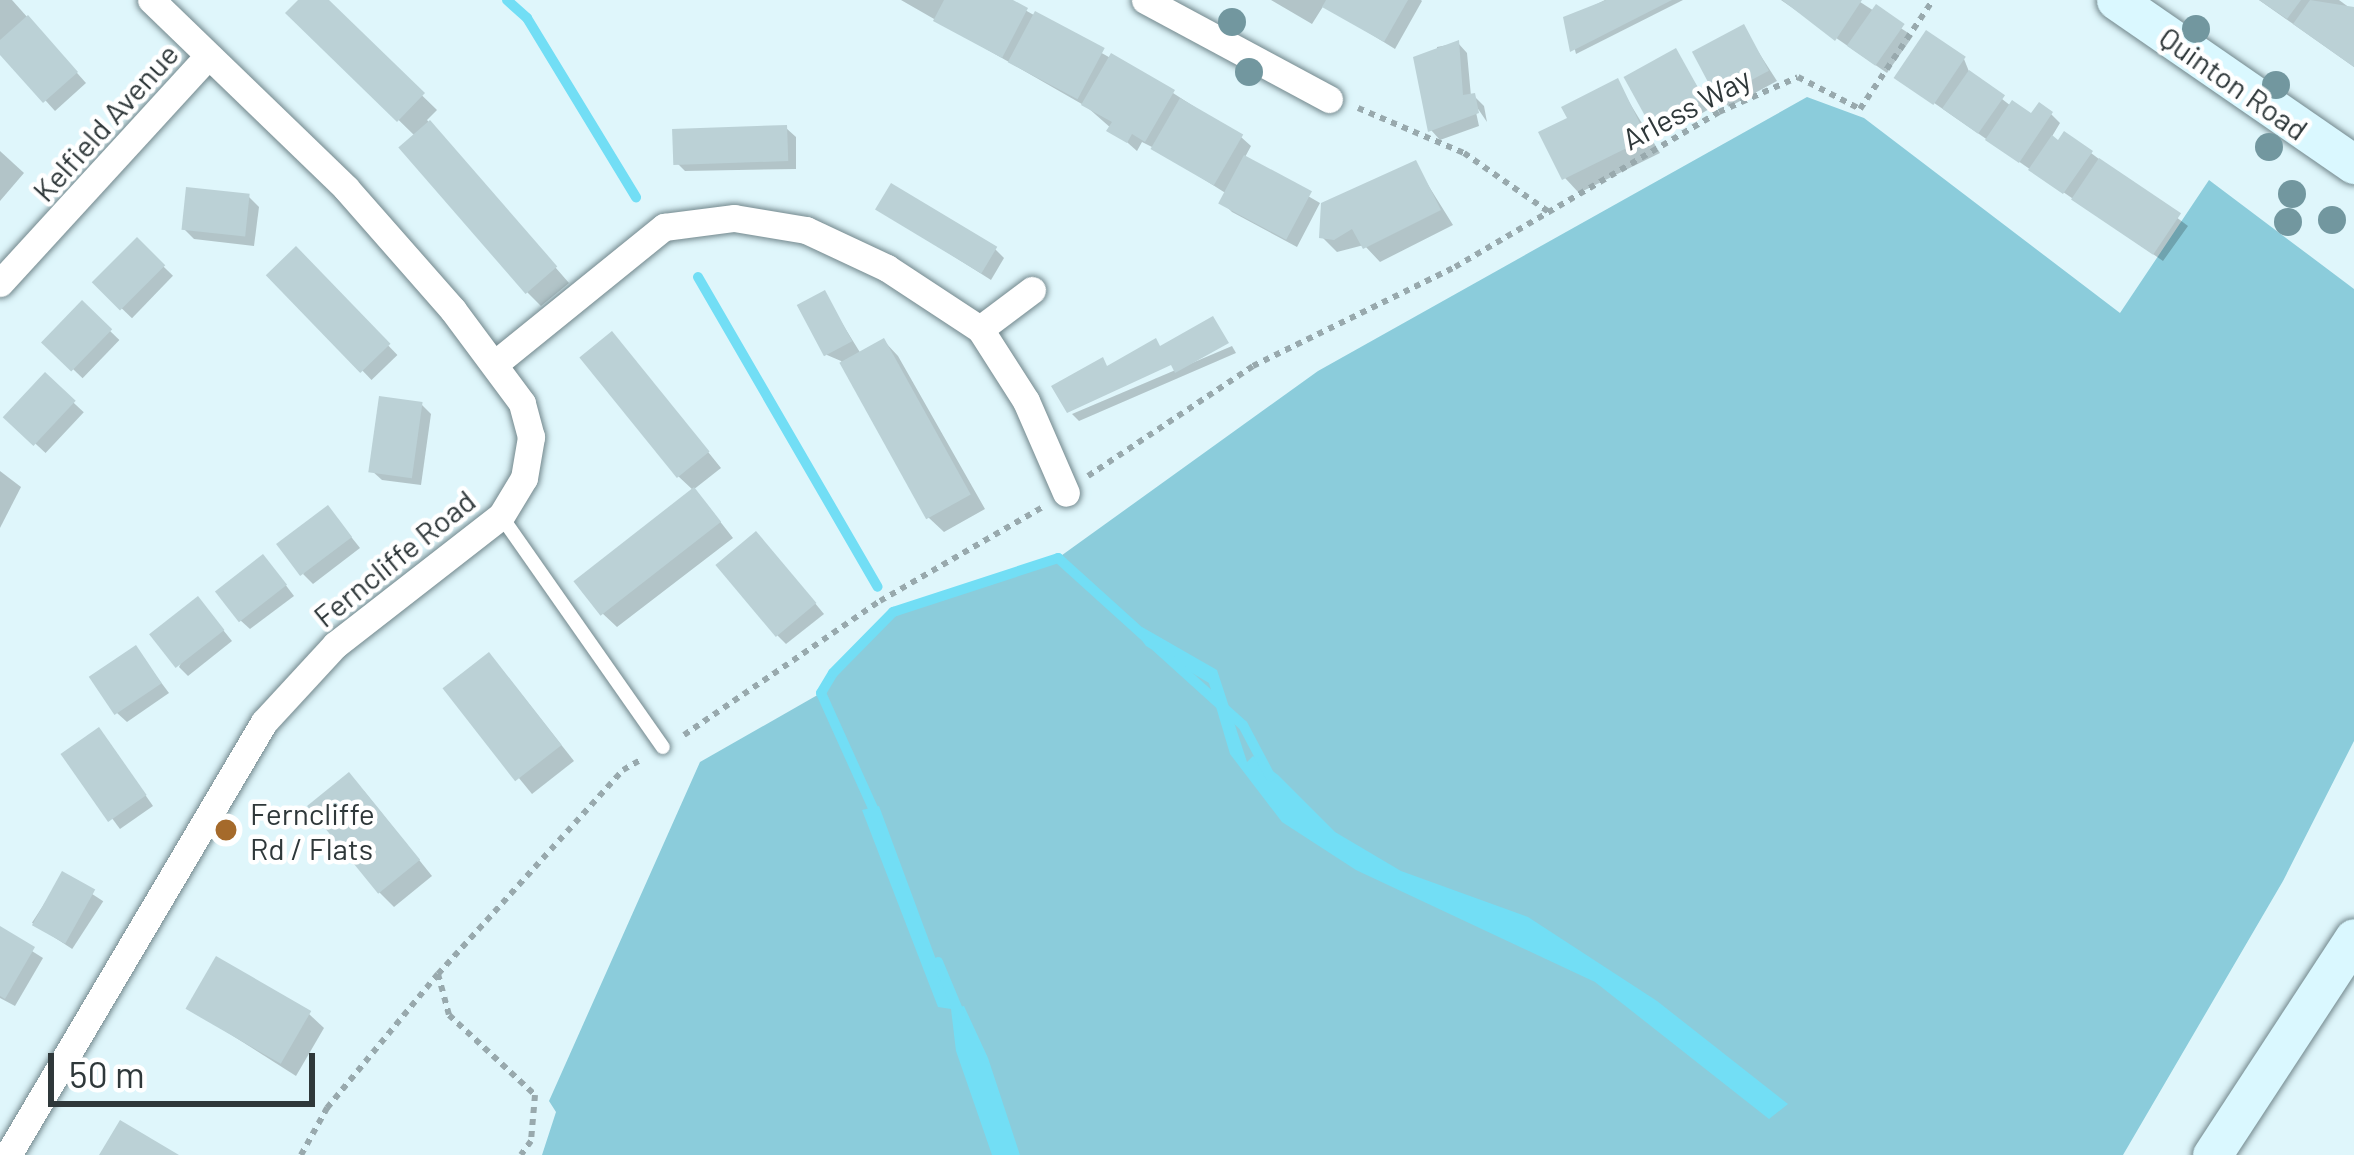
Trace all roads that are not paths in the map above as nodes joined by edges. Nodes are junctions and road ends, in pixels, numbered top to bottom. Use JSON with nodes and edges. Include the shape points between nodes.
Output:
{"nodes":[{"id":1,"x":151,"y":0,"type":"edge"},
{"id":2,"x":1145,"y":0,"type":"edge"},
{"id":3,"x":2116,"y":0,"type":"edge"},
{"id":4,"x":208,"y":56,"type":"junction"},
{"id":5,"x":1329,"y":99,"type":"road end"},
{"id":6,"x":2354,"y":164,"type":"edge"},
{"id":7,"x":0,"y":283,"type":"edge"},
{"id":8,"x":1032,"y":290,"type":"dead end"},
{"id":9,"x":980,"y":328,"type":"junction"},
{"id":10,"x":497,"y":362,"type":"junction"},
{"id":11,"x":1066,"y":493,"type":"road end"},
{"id":12,"x":502,"y":516,"type":"junction"},
{"id":13,"x":663,"y":747,"type":"road end"},
{"id":14,"x":2354,"y":938,"type":"edge"},
{"id":15,"x":8,"y":1155,"type":"edge"},
{"id":16,"x":2212,"y":1155,"type":"edge"}],
"edges":[{"from":1,"to":4,"type":"street","name":"Ferncliffe Road"},
{"from":2,"to":5,"type":"street"},
{"from":3,"to":6,"type":"street","name":"Quinton Road"},
{"from":4,"to":7,"type":"street","name":"Kelfield Avenue"},
{"from":4,"to":10,"type":"street","name":"Ferncliffe Road","via":[[346,188]]},
{"from":8,"to":9,"type":"street"},
{"from":9,"to":10,"type":"street","via":[[887,268],[806,230],[734,218],[664,227]]},
{"from":9,"to":11,"type":"street","via":[[1026,400]]},
{"from":10,"to":12,"type":"street","name":"Ferncliffe Road","via":[[522,403],[530,437],[524,478]]},
{"from":12,"to":13,"type":"lane"},
{"from":12,"to":15,"type":"street","name":"Ferncliffe Road","via":[[335,645],[264,722]]},
{"from":14,"to":16,"type":"street"}]}
